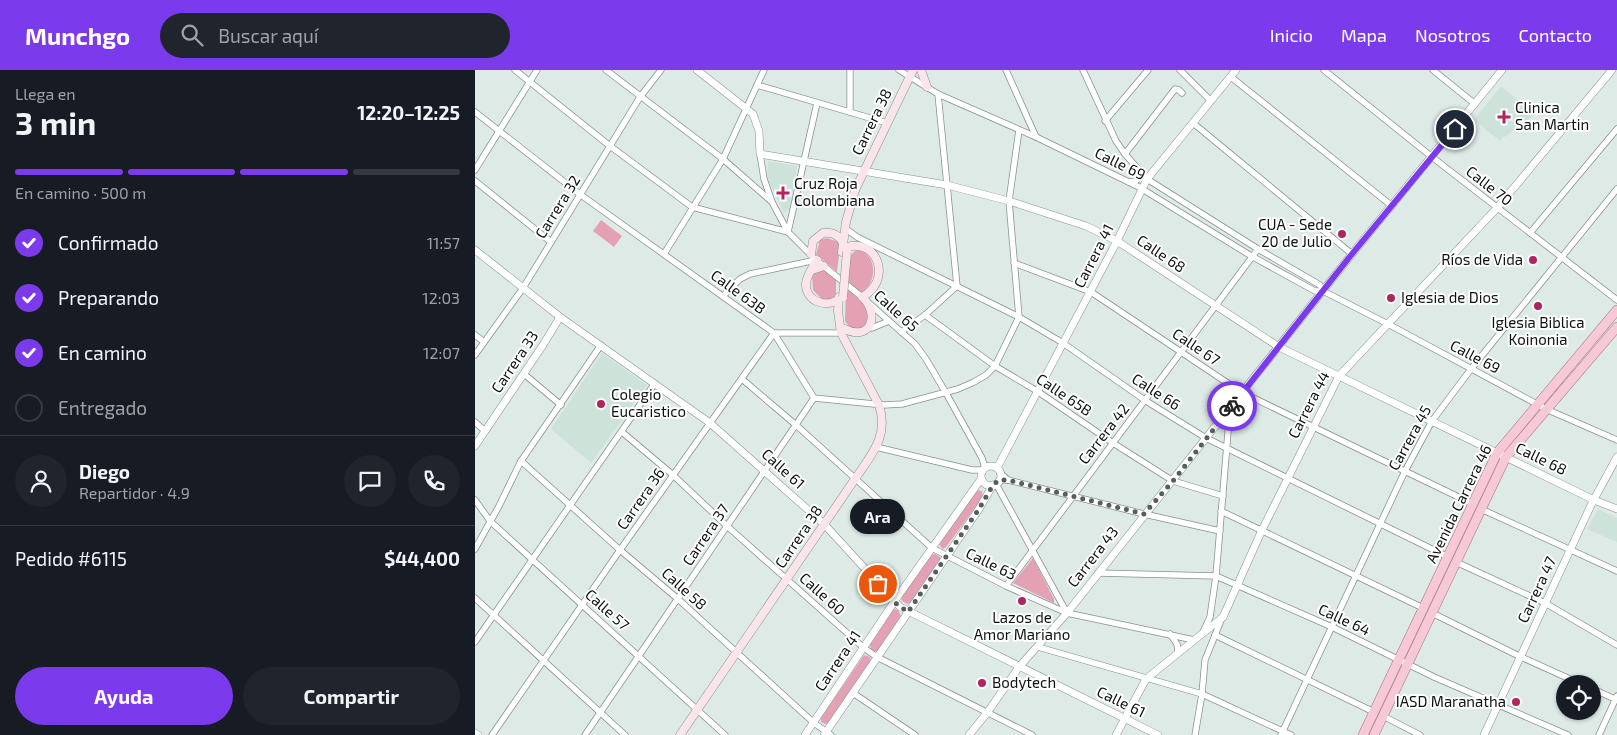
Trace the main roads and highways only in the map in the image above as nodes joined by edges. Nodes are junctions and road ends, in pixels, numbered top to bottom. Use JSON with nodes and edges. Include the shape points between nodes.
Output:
{"nodes":[{"id":1,"x":921,"y":70,"type":"edge"},
{"id":2,"x":911,"y":73,"type":"edge"},
{"id":3,"x":927,"y":87,"type":"road end"},
{"id":4,"x":849,"y":216,"type":"junction"},
{"id":5,"x":848,"y":243,"type":"junction"},
{"id":6,"x":840,"y":298,"type":"junction"},
{"id":7,"x":1617,"y":310,"type":"edge"},
{"id":8,"x":873,"y":317,"type":"junction"},
{"id":9,"x":885,"y":319,"type":"road end"},
{"id":10,"x":1617,"y":327,"type":"edge"},
{"id":11,"x":843,"y":331,"type":"junction"},
{"id":12,"x":1502,"y":455,"type":"junction"},
{"id":13,"x":1452,"y":559,"type":"junction"},
{"id":14,"x":680,"y":735,"type":"edge"},
{"id":15,"x":1363,"y":735,"type":"edge"},
{"id":16,"x":1374,"y":735,"type":"edge"}],
"edges":[{"from":1,"to":3,"type":"main road"},
{"from":2,"to":4,"type":"main road","name":"Carrera 38","via":[[855,190]]},
{"from":4,"to":5,"type":"main road","name":"Carrera 38"},
{"from":4,"to":5,"type":"main road","name":"Carrera 38","via":[[846,222]]},
{"from":5,"to":6,"type":"main road","name":"Carrera 38","bridge":true},
{"from":5,"to":6,"type":"main road","via":[[829,232],[823,232],[813,240],[817,260],[806,283],[815,301],[829,304]]},
{"from":5,"to":8,"type":"main road","via":[[870,251],[877,261],[880,273],[876,285],[863,299]]},
{"from":6,"to":11,"type":"main road","name":"Carrera 38"},
{"from":7,"to":12,"type":"main road","name":"Avenida Carrera 46","via":[[1537,404]]},
{"from":8,"to":9,"type":"main road"},
{"from":8,"to":11,"type":"main road","via":[[864,331]]},
{"from":10,"to":12,"type":"main road","name":"Avenida Carrera 46"},
{"from":11,"to":14,"type":"main road","name":"Carrera 38","via":[[847,345],[879,405],[882,434],[855,479]]},
{"from":12,"to":13,"type":"main road","name":"Avenida Carrera 46"},
{"from":13,"to":15,"type":"main road","name":"Avenida Carrera 46","via":[[1423,608]]},
{"from":13,"to":16,"type":"main road","name":"Avenida Carrera 46","via":[[1432,612]]}]}
